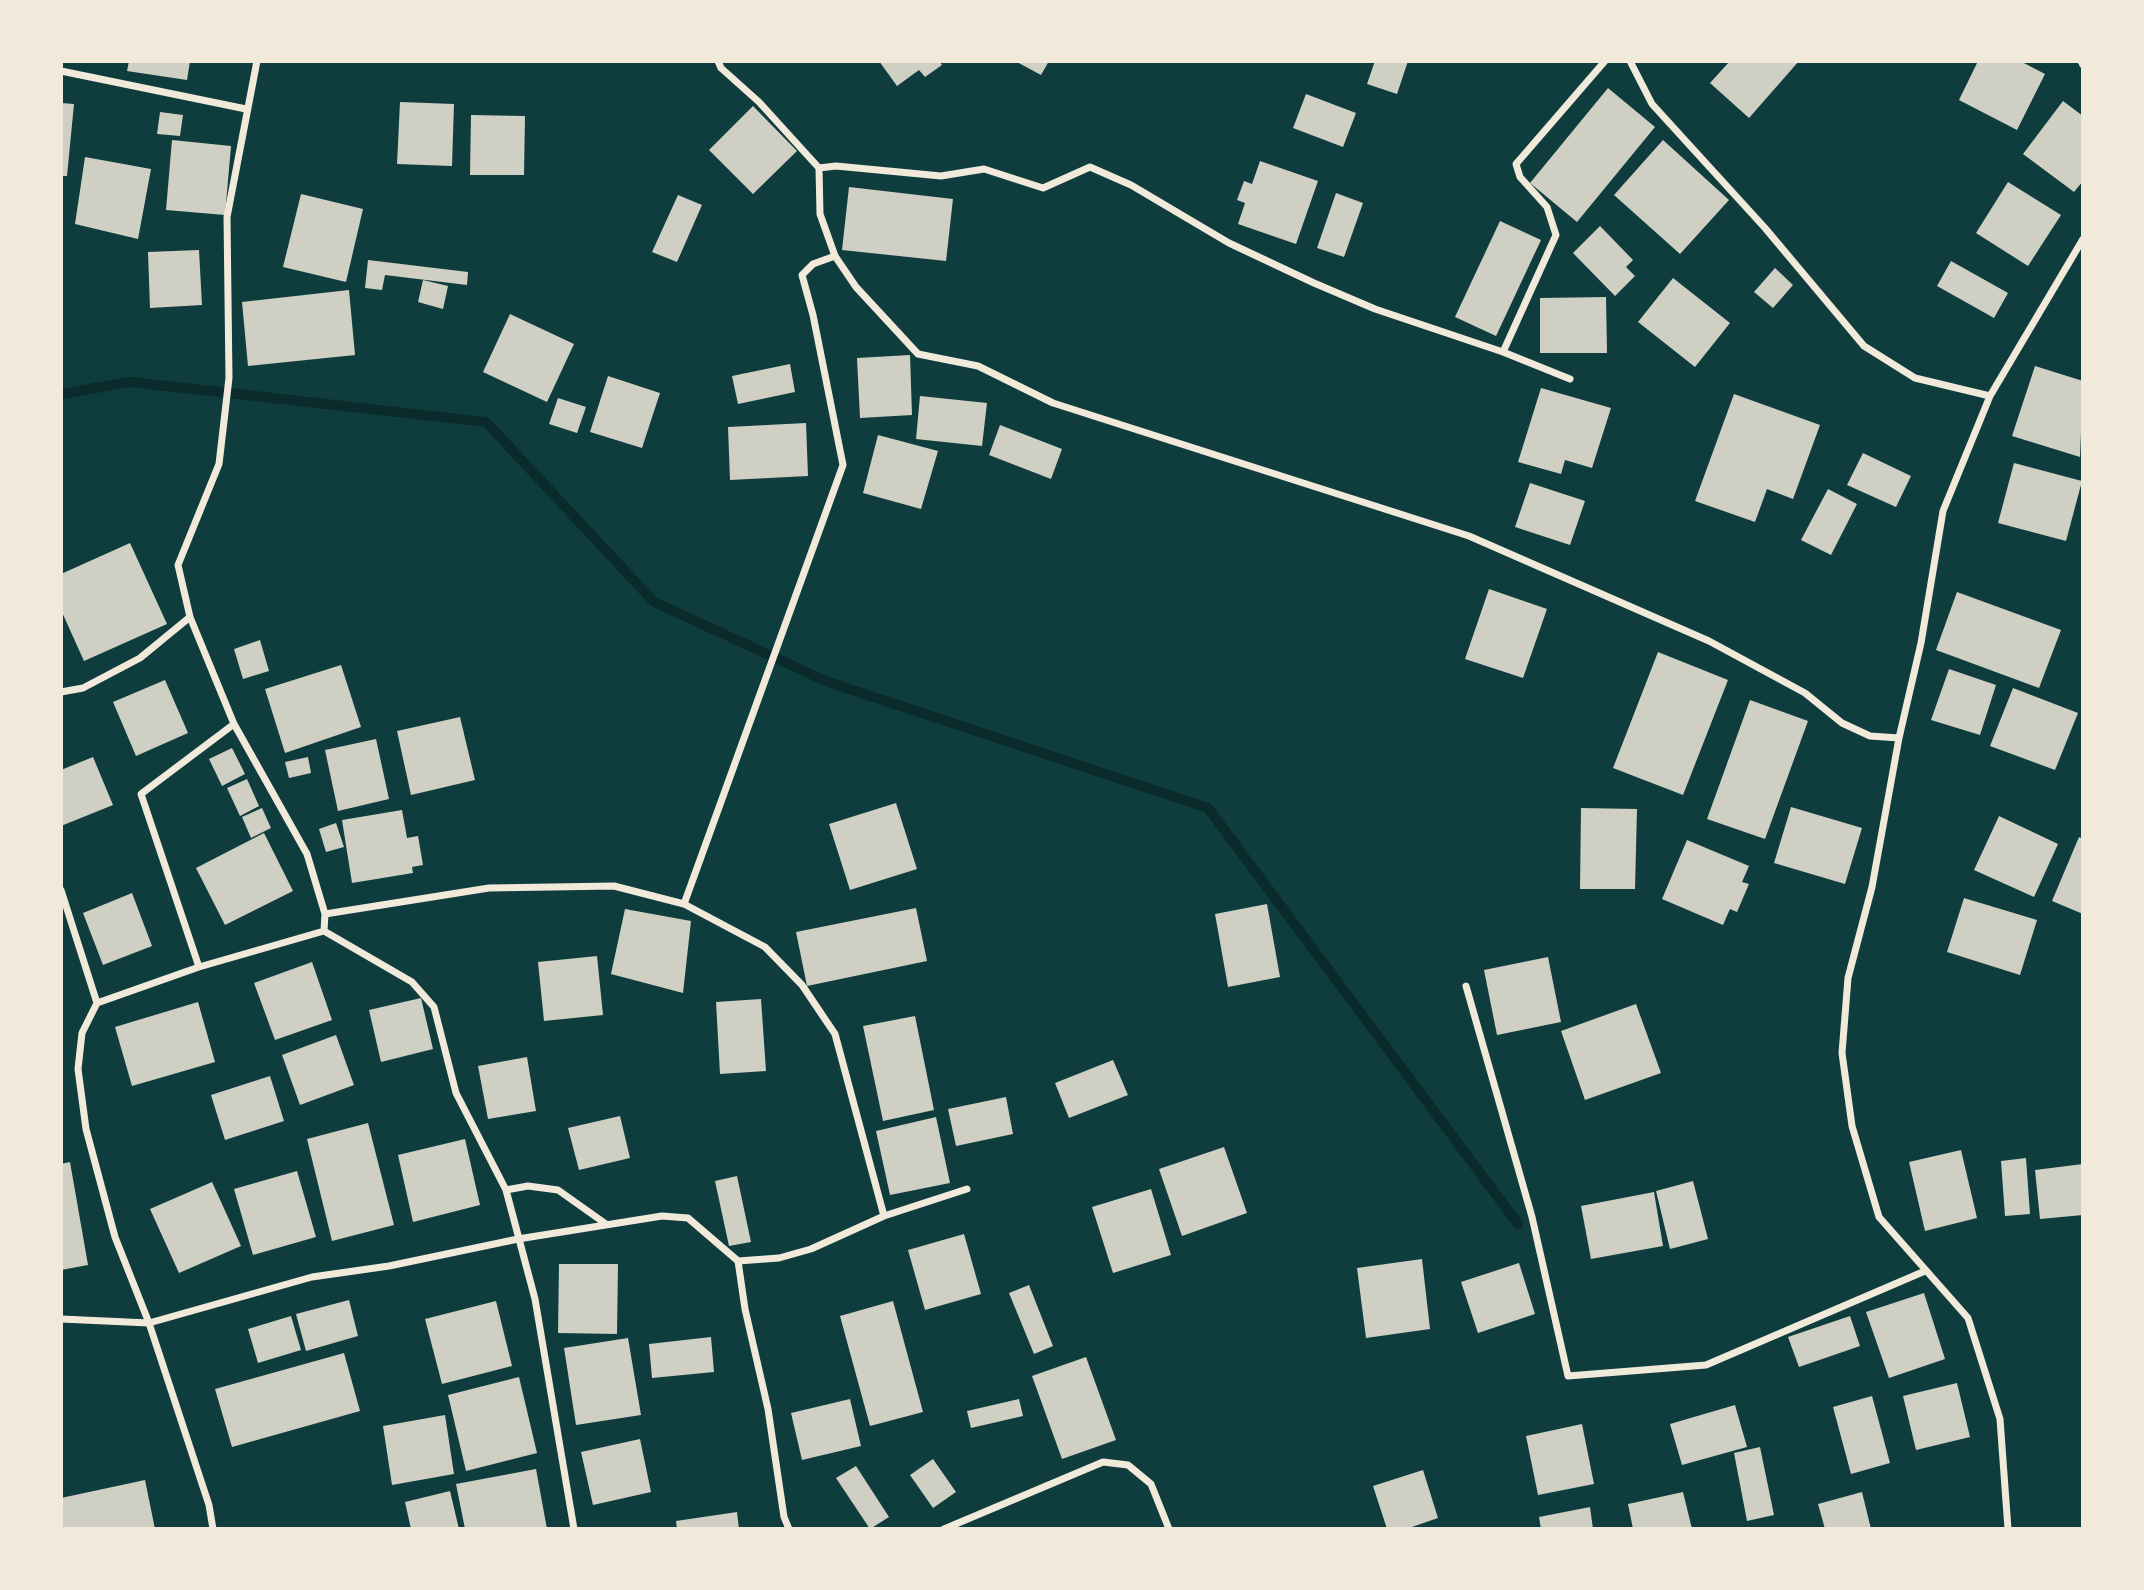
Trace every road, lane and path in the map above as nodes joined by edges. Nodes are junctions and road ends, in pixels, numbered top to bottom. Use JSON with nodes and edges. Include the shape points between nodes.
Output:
{"nodes":[{"id":1,"x":257,"y":61,"type":"edge"},
{"id":2,"x":718,"y":61,"type":"edge"},
{"id":3,"x":1605,"y":61,"type":"edge"},
{"id":4,"x":1630,"y":61,"type":"edge"},
{"id":5,"x":61,"y":71,"type":"edge"},
{"id":6,"x":246,"y":109,"type":"junction"},
{"id":7,"x":819,"y":168,"type":"junction"},
{"id":8,"x":2083,"y":239,"type":"edge"},
{"id":9,"x":835,"y":256,"type":"junction"},
{"id":10,"x":1503,"y":352,"type":"junction"},
{"id":11,"x":1570,"y":379,"type":"dead end"},
{"id":12,"x":1990,"y":396,"type":"junction"},
{"id":13,"x":190,"y":617,"type":"junction"},
{"id":14,"x":61,"y":692,"type":"edge"},
{"id":15,"x":234,"y":724,"type":"junction"},
{"id":16,"x":1899,"y":738,"type":"junction"},
{"id":17,"x":61,"y":890,"type":"edge"},
{"id":18,"x":684,"y":904,"type":"junction"},
{"id":19,"x":325,"y":914,"type":"junction"},
{"id":20,"x":324,"y":931,"type":"junction"},
{"id":21,"x":199,"y":967,"type":"junction"},
{"id":22,"x":1466,"y":986,"type":"dead end"},
{"id":23,"x":97,"y":1003,"type":"junction"},
{"id":24,"x":967,"y":1189,"type":"dead end"},
{"id":25,"x":506,"y":1190,"type":"junction"},
{"id":26,"x":884,"y":1216,"type":"junction"},
{"id":27,"x":607,"y":1225,"type":"junction"},
{"id":28,"x":518,"y":1238,"type":"junction"},
{"id":29,"x":738,"y":1261,"type":"junction"},
{"id":30,"x":1925,"y":1271,"type":"junction"},
{"id":31,"x":61,"y":1319,"type":"edge"},
{"id":32,"x":149,"y":1323,"type":"junction"},
{"id":33,"x":213,"y":1529,"type":"edge"},
{"id":34,"x":574,"y":1529,"type":"edge"},
{"id":35,"x":789,"y":1529,"type":"edge"},
{"id":36,"x":944,"y":1529,"type":"edge"},
{"id":37,"x":1169,"y":1529,"type":"edge"},
{"id":38,"x":2008,"y":1529,"type":"edge"}],
"edges":[{"from":1,"to":6,"type":"street"},
{"from":2,"to":7,"type":"street"},
{"from":3,"to":10,"type":"street","via":[[1516,164],[1520,177],[1547,207],[1556,235]]},
{"from":4,"to":12,"type":"street","via":[[1651,104],[1765,228],[1864,346],[1915,378]]},
{"from":5,"to":6,"type":"street"},
{"from":6,"to":13,"type":"street","via":[[227,217],[229,378],[219,464],[178,565]]},
{"from":7,"to":9,"type":"street","via":[[820,214]]},
{"from":7,"to":10,"type":"street","via":[[941,176],[984,169],[1043,188],[1090,167],[1131,184],[1229,243],[1314,283],[1375,309]]},
{"from":8,"to":12,"type":"street"},
{"from":9,"to":16,"type":"street","via":[[856,287],[918,354],[978,366],[1053,403],[1469,536],[1709,641],[1805,693],[1842,723],[1870,736]]},
{"from":9,"to":18,"type":"street","via":[[813,264],[802,275],[843,465]]},
{"from":10,"to":11,"type":"street"},
{"from":12,"to":16,"type":"street","via":[[1943,511],[1921,643]]},
{"from":13,"to":14,"type":"street","via":[[140,658],[83,688]]},
{"from":13,"to":15,"type":"street"},
{"from":15,"to":19,"type":"street","via":[[307,854]]},
{"from":15,"to":21,"type":"street","via":[[141,794]]},
{"from":16,"to":30,"type":"street","via":[[1872,887],[1848,978],[1842,1053],[1852,1126],[1879,1217]]},
{"from":17,"to":23,"type":"street"},
{"from":18,"to":19,"type":"street","via":[[614,887],[575,885],[489,888]]},
{"from":18,"to":26,"type":"street","via":[[765,947],[802,985],[835,1034]]},
{"from":19,"to":20,"type":"street"},
{"from":20,"to":21,"type":"street"},
{"from":20,"to":25,"type":"street","via":[[412,982],[434,1007],[456,1093]]},
{"from":21,"to":23,"type":"street"},
{"from":22,"to":30,"type":"street","via":[[1532,1217],[1568,1376],[1706,1365]]},
{"from":23,"to":32,"type":"street","via":[[82,1033],[78,1069],[86,1129],[115,1237]]},
{"from":24,"to":26,"type":"street"},
{"from":25,"to":27,"type":"street","via":[[528,1186],[558,1190]]},
{"from":25,"to":28,"type":"street"},
{"from":26,"to":29,"type":"street","via":[[811,1249],[779,1258]]},
{"from":27,"to":28,"type":"street"},
{"from":27,"to":29,"type":"street","via":[[662,1216],[688,1217]]},
{"from":28,"to":32,"type":"street","via":[[312,1278]]},
{"from":28,"to":34,"type":"street","via":[[535,1299]]},
{"from":29,"to":35,"type":"street"},
{"from":30,"to":38,"type":"street","via":[[1968,1318],[2000,1419]]},
{"from":31,"to":32,"type":"street"},
{"from":32,"to":33,"type":"street"},
{"from":36,"to":37,"type":"street","via":[[1103,1462],[1128,1465],[1151,1484]]}]}
